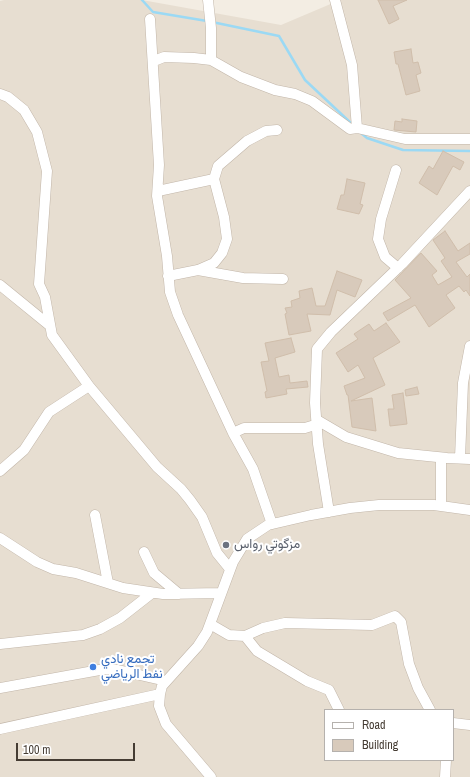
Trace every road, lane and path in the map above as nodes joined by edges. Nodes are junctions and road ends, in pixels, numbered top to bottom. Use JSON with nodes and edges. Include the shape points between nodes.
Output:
{"nodes":[{"id":1,"x":208,"y":0,"type":"edge"},
{"id":2,"x":335,"y":0,"type":"edge"},
{"id":3,"x":150,"y":19,"type":"dead end"},
{"id":4,"x":211,"y":60,"type":"junction"},
{"id":5,"x":154,"y":61,"type":"junction"},
{"id":6,"x":0,"y":94,"type":"edge"},
{"id":7,"x":357,"y":128,"type":"junction"},
{"id":8,"x":278,"y":130,"type":"dead end"},
{"id":9,"x":470,"y":139,"type":"edge"},
{"id":10,"x":396,"y":170,"type":"dead end"},
{"id":11,"x":214,"y":179,"type":"junction"},
{"id":12,"x":158,"y":191,"type":"junction"},
{"id":13,"x":469,"y":195,"type":"edge"},
{"id":14,"x":398,"y":268,"type":"junction"},
{"id":15,"x":198,"y":270,"type":"junction"},
{"id":16,"x":168,"y":276,"type":"junction"},
{"id":17,"x":283,"y":279,"type":"dead end"},
{"id":18,"x":0,"y":285,"type":"edge"},
{"id":19,"x":49,"y":325,"type":"junction"},
{"id":20,"x":470,"y":348,"type":"edge"},
{"id":21,"x":89,"y":386,"type":"junction"},
{"id":22,"x":317,"y":422,"type":"junction"},
{"id":23,"x":233,"y":433,"type":"junction"},
{"id":24,"x":441,"y":458,"type":"junction"},
{"id":25,"x":465,"y":458,"type":"edge"},
{"id":26,"x":0,"y":471,"type":"edge"},
{"id":27,"x":441,"y":506,"type":"junction"},
{"id":28,"x":470,"y":510,"type":"edge"},
{"id":29,"x":329,"y":512,"type":"junction"},
{"id":30,"x":95,"y":515,"type":"dead end"},
{"id":31,"x":272,"y":524,"type":"junction"},
{"id":32,"x":1,"y":541,"type":"edge"},
{"id":33,"x":144,"y":552,"type":"dead end"},
{"id":34,"x":230,"y":569,"type":"junction"},
{"id":35,"x":108,"y":583,"type":"junction"},
{"id":36,"x":152,"y":592,"type":"junction"},
{"id":37,"x":222,"y":593,"type":"junction"},
{"id":38,"x":179,"y":594,"type":"junction"},
{"id":39,"x":210,"y":624,"type":"junction"},
{"id":40,"x":245,"y":636,"type":"junction"},
{"id":41,"x":0,"y":644,"type":"edge"},
{"id":42,"x":166,"y":681,"type":"junction"},
{"id":43,"x":0,"y":688,"type":"edge"},
{"id":44,"x":160,"y":694,"type":"junction"},
{"id":45,"x":338,"y":709,"type":"edge"},
{"id":46,"x":429,"y":709,"type":"edge"},
{"id":47,"x":454,"y":724,"type":"edge"},
{"id":48,"x":470,"y":725,"type":"edge"},
{"id":49,"x":0,"y":729,"type":"edge"},
{"id":50,"x":446,"y":761,"type":"edge"},
{"id":51,"x":211,"y":777,"type":"edge"},
{"id":52,"x":445,"y":777,"type":"edge"}],
"edges":[{"from":1,"to":4,"type":"street"},
{"from":2,"to":7,"type":"street","via":[[352,65]]},
{"from":3,"to":5,"type":"street"},
{"from":4,"to":5,"type":"street","via":[[164,57]]},
{"from":4,"to":7,"type":"street","via":[[241,77],[312,101],[350,129]]},
{"from":5,"to":12,"type":"street"},
{"from":6,"to":19,"type":"street","via":[[24,110],[37,132],[47,171],[39,284],[45,297]]},
{"from":7,"to":9,"type":"street","via":[[405,139]]},
{"from":8,"to":11,"type":"street","via":[[266,131],[247,141],[218,166]]},
{"from":10,"to":14,"type":"street","via":[[381,219],[378,239],[385,257]]},
{"from":11,"to":12,"type":"street"},
{"from":11,"to":15,"type":"street","via":[[227,239],[222,253],[214,263]]},
{"from":12,"to":16,"type":"street"},
{"from":13,"to":14,"type":"street"},
{"from":14,"to":22,"type":"street","via":[[331,332],[317,349]]},
{"from":15,"to":16,"type":"street"},
{"from":15,"to":17,"type":"street","via":[[243,278]]},
{"from":16,"to":23,"type":"street","via":[[178,316]]},
{"from":18,"to":19,"type":"street"},
{"from":19,"to":21,"type":"street","via":[[52,335]]},
{"from":20,"to":25,"type":"street","via":[[463,383]]},
{"from":21,"to":26,"type":"street","via":[[49,412],[24,450]]},
{"from":21,"to":34,"type":"street","via":[[157,467],[186,494],[202,517],[217,553]]},
{"from":22,"to":23,"type":"street","via":[[305,428],[244,428]]},
{"from":22,"to":24,"type":"street","via":[[346,436],[398,453]]},
{"from":22,"to":29,"type":"street"},
{"from":23,"to":31,"type":"street","via":[[253,469]]},
{"from":24,"to":25,"type":"street"},
{"from":24,"to":27,"type":"street"},
{"from":27,"to":28,"type":"street"},
{"from":27,"to":29,"type":"street","via":[[379,505]]},
{"from":29,"to":31,"type":"street"},
{"from":30,"to":35,"type":"street"},
{"from":31,"to":34,"type":"street","via":[[247,539]]},
{"from":32,"to":35,"type":"street","via":[[54,569]]},
{"from":33,"to":38,"type":"street","via":[[154,574]]},
{"from":34,"to":37,"type":"street"},
{"from":35,"to":36,"type":"street"},
{"from":36,"to":38,"type":"street"},
{"from":36,"to":41,"type":"street","via":[[120,618],[100,630],[83,636]]},
{"from":37,"to":38,"type":"street"},
{"from":37,"to":39,"type":"street"},
{"from":39,"to":40,"type":"street","via":[[229,635]]},
{"from":39,"to":42,"type":"street","via":[[198,646]]},
{"from":40,"to":45,"type":"street","via":[[257,651],[307,681],[329,690]]},
{"from":40,"to":46,"type":"street","via":[[263,628],[285,623],[372,625],[395,616],[402,622],[409,664]]},
{"from":42,"to":43,"type":"street","via":[[106,669]]},
{"from":42,"to":44,"type":"street"},
{"from":44,"to":49,"type":"street"},
{"from":44,"to":51,"type":"street","via":[[159,706],[166,724]]},
{"from":47,"to":48,"type":"street"},
{"from":50,"to":52,"type":"street"}]}
